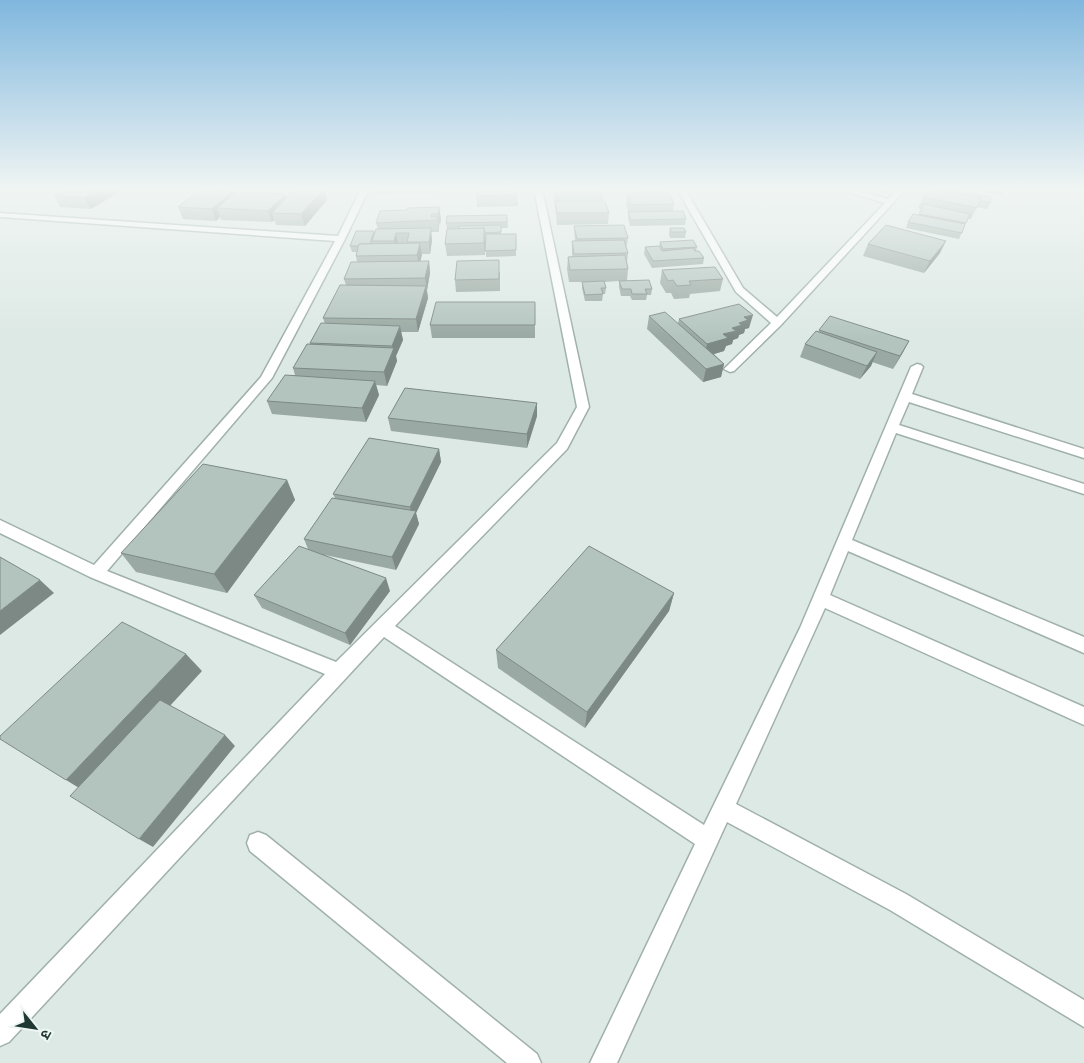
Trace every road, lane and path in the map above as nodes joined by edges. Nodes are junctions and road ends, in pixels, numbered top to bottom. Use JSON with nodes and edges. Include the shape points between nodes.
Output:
{"nodes":[{"id":1,"x":335,"y":239,"type":"edge"},
{"id":2,"x":341,"y":239,"type":"joint"},
{"id":3,"x":548,"y":239,"type":"edge"},
{"id":4,"x":709,"y":239,"type":"edge"},
{"id":5,"x":856,"y":239,"type":"edge"},
{"id":6,"x":777,"y":323,"type":"junction"},
{"id":7,"x":917,"y":367,"type":"dead end"},
{"id":8,"x":730,"y":369,"type":"dead end"},
{"id":9,"x":904,"y":396,"type":"junction"},
{"id":10,"x":892,"y":427,"type":"junction"},
{"id":11,"x":1084,"y":454,"type":"edge"},
{"id":12,"x":1084,"y":490,"type":"edge"},
{"id":13,"x":0,"y":526,"type":"edge"},
{"id":14,"x":843,"y":543,"type":"junction"},
{"id":15,"x":96,"y":573,"type":"junction"},
{"id":16,"x":820,"y":598,"type":"junction"},
{"id":17,"x":382,"y":627,"type":"junction"},
{"id":18,"x":1084,"y":645,"type":"edge"},
{"id":19,"x":339,"y":671,"type":"junction"},
{"id":20,"x":1084,"y":716,"type":"edge"},
{"id":21,"x":724,"y":809,"type":"junction"},
{"id":22,"x":708,"y":840,"type":"junction"},
{"id":23,"x":258,"y":843,"type":"dead end"},
{"id":24,"x":1084,"y":1014,"type":"edge"},
{"id":25,"x":0,"y":1034,"type":"edge"},
{"id":26,"x":528,"y":1063,"type":"edge"},
{"id":27,"x":603,"y":1063,"type":"edge"}],
"edges":[{"from":1,"to":2,"type":"street"},
{"from":2,"to":15,"type":"street","via":[[266,378]]},
{"from":3,"to":17,"type":"street","via":[[583,407],[562,446]]},
{"from":4,"to":6,"type":"street","via":[[739,290]]},
{"from":5,"to":6,"type":"street"},
{"from":6,"to":8,"type":"street"},
{"from":7,"to":9,"type":"street"},
{"from":9,"to":10,"type":"street"},
{"from":9,"to":11,"type":"street"},
{"from":10,"to":12,"type":"street"},
{"from":10,"to":14,"type":"street"},
{"from":13,"to":15,"type":"street"},
{"from":14,"to":16,"type":"street"},
{"from":14,"to":18,"type":"street"},
{"from":15,"to":19,"type":"street"},
{"from":16,"to":20,"type":"street"},
{"from":16,"to":21,"type":"street"},
{"from":17,"to":19,"type":"street"},
{"from":17,"to":22,"type":"street"},
{"from":19,"to":25,"type":"street"},
{"from":21,"to":22,"type":"street"},
{"from":21,"to":24,"type":"street","via":[[898,902]]},
{"from":22,"to":27,"type":"street"},
{"from":23,"to":26,"type":"street"}]}
